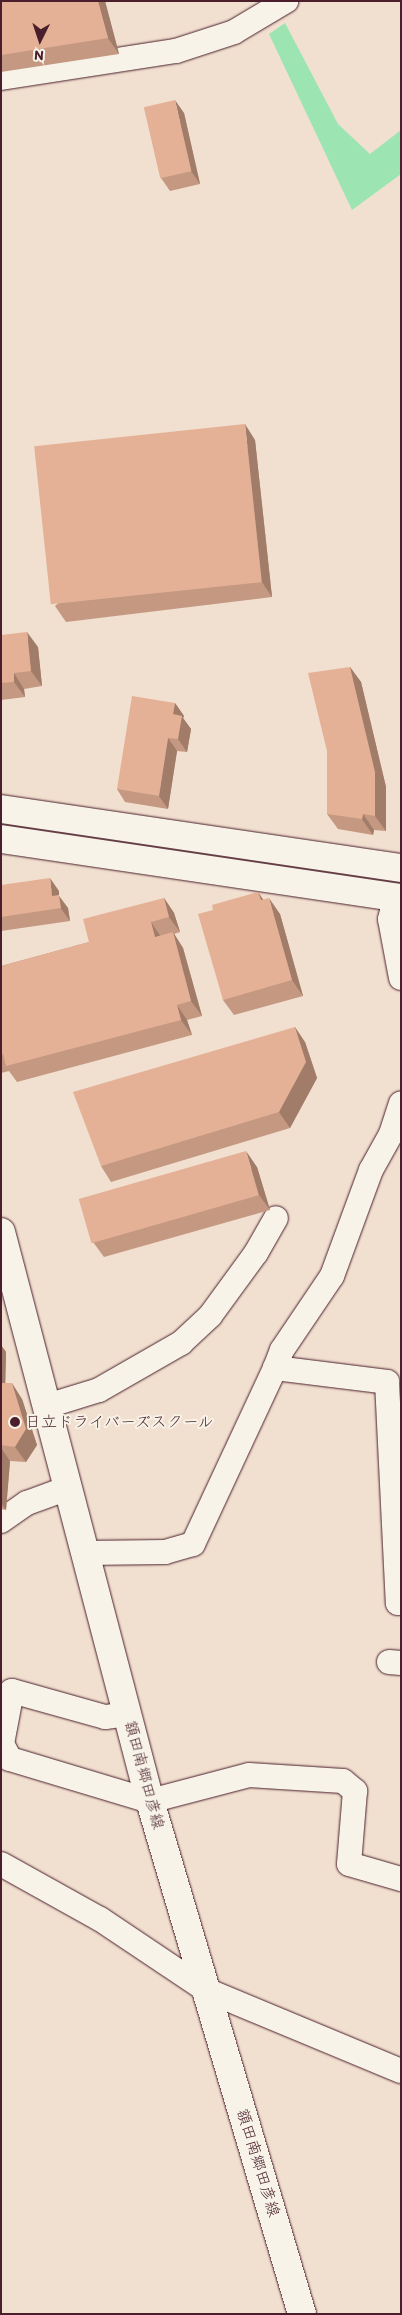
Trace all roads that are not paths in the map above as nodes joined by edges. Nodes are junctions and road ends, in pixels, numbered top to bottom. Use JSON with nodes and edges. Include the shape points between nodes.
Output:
{"nodes":[{"id":1,"x":286,"y":1,"type":"edge"},
{"id":2,"x":1,"y":78,"type":"edge"},
{"id":3,"x":1,"y":809,"type":"edge"},
{"id":4,"x":1,"y":839,"type":"edge"},
{"id":5,"x":401,"y":868,"type":"edge"},
{"id":6,"x":398,"y":898,"type":"edge"},
{"id":7,"x":401,"y":978,"type":"edge"},
{"id":8,"x":401,"y":1104,"type":"edge"},
{"id":9,"x":276,"y":1218,"type":"dead end"},
{"id":10,"x":1,"y":1232,"type":"edge"},
{"id":11,"x":274,"y":1368,"type":"junction"},
{"id":12,"x":47,"y":1406,"type":"junction"},
{"id":13,"x":68,"y":1488,"type":"junction"},
{"id":14,"x":1,"y":1521,"type":"edge"},
{"id":15,"x":85,"y":1552,"type":"junction"},
{"id":16,"x":401,"y":1603,"type":"edge"},
{"id":17,"x":127,"y":1714,"type":"junction"},
{"id":18,"x":150,"y":1801,"type":"junction"},
{"id":19,"x":1,"y":1864,"type":"edge"},
{"id":20,"x":401,"y":1879,"type":"edge"},
{"id":21,"x":206,"y":1990,"type":"junction"},
{"id":22,"x":401,"y":2071,"type":"edge"},
{"id":23,"x":302,"y":2314,"type":"edge"}],
"edges":[{"from":1,"to":2,"type":"street","via":[[234,32],[176,51]]},
{"from":3,"to":5,"type":"main road"},
{"from":4,"to":6,"type":"main road"},
{"from":6,"to":7,"type":"street","via":[[390,919]]},
{"from":8,"to":11,"type":"street","via":[[391,1134],[371,1170],[332,1276],[282,1350]]},
{"from":9,"to":12,"type":"street","via":[[256,1253],[210,1316],[181,1343],[99,1390]]},
{"from":10,"to":12,"type":"main road","name":"額田南郷田彦線"},
{"from":11,"to":15,"type":"street","via":[[193,1544],[165,1552]]},
{"from":11,"to":16,"type":"street","via":[[387,1382],[398,1603]]},
{"from":12,"to":13,"type":"main road","name":"額田南郷田彦線"},
{"from":13,"to":14,"type":"street","via":[[27,1503]]},
{"from":13,"to":15,"type":"main road","name":"額田南郷田彦線"},
{"from":15,"to":17,"type":"main road","name":"額田南郷田彦線"},
{"from":17,"to":18,"type":"main road","name":"額田南郷田彦線"},
{"from":17,"to":18,"type":"street","via":[[105,1716],[12,1690],[2,1744],[10,1758]]},
{"from":18,"to":20,"type":"street","via":[[249,1775],[343,1782],[354,1791],[349,1864]]},
{"from":18,"to":21,"type":"main road","name":"額田南郷田彦線"},
{"from":19,"to":21,"type":"street","via":[[100,1919]]},
{"from":21,"to":22,"type":"street"},
{"from":21,"to":23,"type":"main road","name":"額田南郷田彦線"}]}
